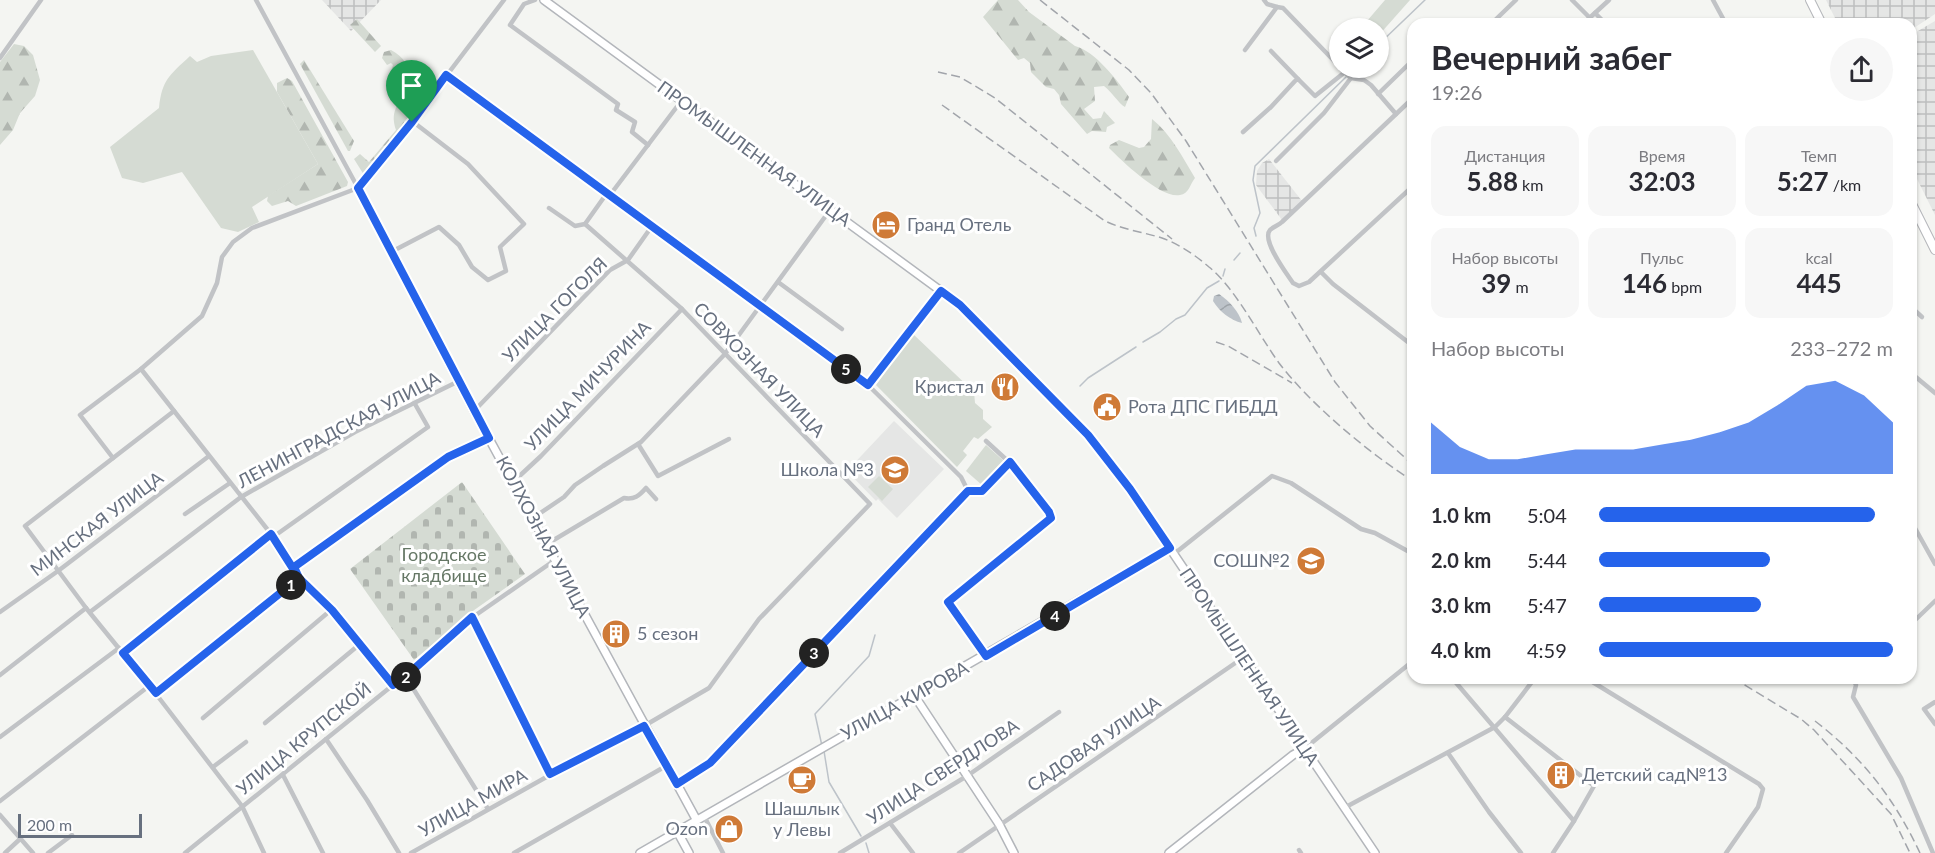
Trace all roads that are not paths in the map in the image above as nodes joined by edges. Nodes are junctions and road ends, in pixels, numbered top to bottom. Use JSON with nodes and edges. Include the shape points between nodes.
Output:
{"nodes":[{"id":1,"x":41,"y":0,"type":"edge"},
{"id":2,"x":256,"y":0,"type":"edge"},
{"id":3,"x":504,"y":0,"type":"edge"},
{"id":4,"x":535,"y":0,"type":"edge"},
{"id":5,"x":544,"y":0,"type":"edge"},
{"id":6,"x":1264,"y":0,"type":"edge"},
{"id":7,"x":1516,"y":0,"type":"edge"},
{"id":8,"x":1572,"y":0,"type":"edge"},
{"id":9,"x":1609,"y":0,"type":"edge"},
{"id":10,"x":1713,"y":0,"type":"edge"},
{"id":11,"x":1810,"y":0,"type":"edge"},
{"id":12,"x":1277,"y":7,"type":"junction"},
{"id":13,"x":1595,"y":13,"type":"junction"},
{"id":14,"x":1497,"y":18,"type":"edge"},
{"id":15,"x":1590,"y":18,"type":"joint"},
{"id":16,"x":1600,"y":18,"type":"edge"},
{"id":17,"x":1723,"y":18,"type":"edge"},
{"id":18,"x":1819,"y":18,"type":"edge"},
{"id":19,"x":1245,"y":50,"type":"dead end"},
{"id":20,"x":1270,"y":51,"type":"dead end"},
{"id":21,"x":1329,"y":56,"type":"edge"},
{"id":22,"x":0,"y":58,"type":"edge"},
{"id":23,"x":1407,"y":66,"type":"edge"},
{"id":24,"x":446,"y":75,"type":"junction"},
{"id":25,"x":1333,"y":78,"type":"edge"},
{"id":26,"x":1351,"y":78,"type":"joint"},
{"id":27,"x":1298,"y":79,"type":"junction"},
{"id":28,"x":1378,"y":94,"type":"junction"},
{"id":29,"x":682,"y":100,"type":"junction"},
{"id":30,"x":1407,"y":104,"type":"edge"},
{"id":31,"x":1396,"y":114,"type":"junction"},
{"id":32,"x":412,"y":122,"type":"junction"},
{"id":33,"x":1243,"y":132,"type":"dead end"},
{"id":34,"x":648,"y":145,"type":"junction"},
{"id":35,"x":1276,"y":161,"type":"dead end"},
{"id":36,"x":358,"y":188,"type":"junction"},
{"id":37,"x":1407,"y":192,"type":"edge"},
{"id":38,"x":608,"y":194,"type":"junction"},
{"id":39,"x":549,"y":208,"type":"dead end"},
{"id":40,"x":830,"y":210,"type":"junction"},
{"id":41,"x":1917,"y":214,"type":"edge"},
{"id":42,"x":585,"y":224,"type":"junction"},
{"id":43,"x":652,"y":226,"type":"junction"},
{"id":44,"x":1935,"y":250,"type":"edge"},
{"id":45,"x":391,"y":252,"type":"junction"},
{"id":46,"x":628,"y":260,"type":"junction"},
{"id":47,"x":1320,"y":272,"type":"junction"},
{"id":48,"x":777,"y":282,"type":"junction"},
{"id":49,"x":941,"y":291,"type":"junction"},
{"id":50,"x":760,"y":306,"type":"junction"},
{"id":51,"x":682,"y":309,"type":"junction"},
{"id":52,"x":1917,"y":312,"type":"edge"},
{"id":53,"x":1922,"y":317,"type":"dead end"},
{"id":54,"x":842,"y":329,"type":"dead end"},
{"id":55,"x":1407,"y":341,"type":"edge"},
{"id":56,"x":725,"y":354,"type":"junction"},
{"id":57,"x":141,"y":369,"type":"junction"},
{"id":58,"x":1917,"y":378,"type":"edge"},
{"id":59,"x":459,"y":381,"type":"junction"},
{"id":60,"x":868,"y":385,"type":"junction"},
{"id":61,"x":1935,"y":393,"type":"edge"},
{"id":62,"x":415,"y":404,"type":"junction"},
{"id":63,"x":174,"y":411,"type":"junction"},
{"id":64,"x":474,"y":411,"type":"junction"},
{"id":65,"x":489,"y":438,"type":"junction"},
{"id":66,"x":729,"y":439,"type":"dead end"},
{"id":67,"x":986,"y":441,"type":"dead end"},
{"id":68,"x":638,"y":444,"type":"junction"},
{"id":69,"x":209,"y":456,"type":"junction"},
{"id":70,"x":113,"y":458,"type":"junction"},
{"id":71,"x":1010,"y":462,"type":"junction"},
{"id":72,"x":513,"y":482,"type":"junction"},
{"id":73,"x":230,"y":483,"type":"junction"},
{"id":74,"x":968,"y":491,"type":"junction"},
{"id":75,"x":241,"y":497,"type":"junction"},
{"id":76,"x":656,"y":499,"type":"dead end"},
{"id":77,"x":185,"y":514,"type":"dead end"},
{"id":78,"x":532,"y":518,"type":"junction"},
{"id":79,"x":1917,"y":532,"type":"edge"},
{"id":80,"x":272,"y":536,"type":"junction"},
{"id":81,"x":547,"y":544,"type":"junction"},
{"id":82,"x":1172,"y":551,"type":"junction"},
{"id":83,"x":1407,"y":551,"type":"edge"},
{"id":84,"x":555,"y":560,"type":"junction"},
{"id":85,"x":1935,"y":564,"type":"edge"},
{"id":86,"x":294,"y":567,"type":"junction"},
{"id":87,"x":58,"y":571,"type":"junction"},
{"id":88,"x":299,"y":578,"type":"junction"},
{"id":89,"x":1935,"y":601,"type":"edge"},
{"id":90,"x":88,"y":610,"type":"junction"},
{"id":91,"x":332,"y":610,"type":"junction"},
{"id":92,"x":0,"y":612,"type":"edge"},
{"id":93,"x":472,"y":617,"type":"junction"},
{"id":94,"x":1917,"y":618,"type":"edge"},
{"id":95,"x":360,"y":644,"type":"junction"},
{"id":96,"x":121,"y":650,"type":"junction"},
{"id":97,"x":986,"y":656,"type":"junction"},
{"id":98,"x":1244,"y":657,"type":"junction"},
{"id":99,"x":1407,"y":666,"type":"edge"},
{"id":100,"x":0,"y":675,"type":"edge"},
{"id":101,"x":405,"y":677,"type":"junction"},
{"id":102,"x":712,"y":683,"type":"joint"},
{"id":103,"x":1457,"y":684,"type":"edge"},
{"id":104,"x":1530,"y":684,"type":"edge"},
{"id":105,"x":1596,"y":684,"type":"edge"},
{"id":106,"x":1856,"y":684,"type":"edge"},
{"id":107,"x":393,"y":685,"type":"junction"},
{"id":108,"x":150,"y":686,"type":"junction"},
{"id":109,"x":156,"y":693,"type":"junction"},
{"id":110,"x":914,"y":695,"type":"junction"},
{"id":111,"x":1935,"y":702,"type":"edge"},
{"id":112,"x":1059,"y":712,"type":"dead end"},
{"id":113,"x":1505,"y":717,"type":"junction"},
{"id":114,"x":203,"y":718,"type":"dead end"},
{"id":115,"x":265,"y":723,"type":"dead end"},
{"id":116,"x":1935,"y":724,"type":"edge"},
{"id":117,"x":644,"y":726,"type":"junction"},
{"id":118,"x":1495,"y":727,"type":"junction"},
{"id":119,"x":0,"y":737,"type":"edge"},
{"id":120,"x":326,"y":739,"type":"junction"},
{"id":121,"x":246,"y":742,"type":"dead end"},
{"id":122,"x":1304,"y":748,"type":"junction"},
{"id":123,"x":1448,"y":753,"type":"junction"},
{"id":124,"x":666,"y":766,"type":"junction"},
{"id":125,"x":213,"y":767,"type":"junction"},
{"id":126,"x":550,"y":774,"type":"junction"},
{"id":127,"x":283,"y":775,"type":"junction"},
{"id":128,"x":967,"y":776,"type":"junction"},
{"id":129,"x":677,"y":784,"type":"junction"},
{"id":130,"x":0,"y":801,"type":"edge"},
{"id":131,"x":242,"y":806,"type":"junction"},
{"id":132,"x":1344,"y":808,"type":"junction"},
{"id":133,"x":488,"y":809,"type":"junction"},
{"id":134,"x":0,"y":815,"type":"edge"},
{"id":135,"x":704,"y":816,"type":"junction"},
{"id":136,"x":696,"y":819,"type":"junction"},
{"id":137,"x":1574,"y":821,"type":"junction"},
{"id":138,"x":890,"y":823,"type":"junction"},
{"id":139,"x":999,"y":825,"type":"junction"},
{"id":140,"x":677,"y":831,"type":"junction"},
{"id":141,"x":72,"y":835,"type":"dead end"},
{"id":142,"x":20,"y":839,"type":"junction"},
{"id":143,"x":192,"y":847,"type":"junction"},
{"id":144,"x":4,"y":853,"type":"edge"},
{"id":145,"x":33,"y":853,"type":"edge"},
{"id":146,"x":48,"y":853,"type":"edge"},
{"id":147,"x":185,"y":853,"type":"edge"},
{"id":148,"x":196,"y":853,"type":"edge"},
{"id":149,"x":264,"y":853,"type":"edge"},
{"id":150,"x":323,"y":853,"type":"edge"},
{"id":151,"x":399,"y":853,"type":"edge"},
{"id":152,"x":411,"y":853,"type":"edge"},
{"id":153,"x":514,"y":853,"type":"edge"},
{"id":154,"x":640,"y":853,"type":"edge"},
{"id":155,"x":689,"y":853,"type":"edge"},
{"id":156,"x":723,"y":853,"type":"edge"},
{"id":157,"x":840,"y":853,"type":"edge"},
{"id":158,"x":913,"y":853,"type":"edge"},
{"id":159,"x":959,"y":853,"type":"edge"},
{"id":160,"x":1014,"y":853,"type":"edge"},
{"id":161,"x":1169,"y":853,"type":"edge"},
{"id":162,"x":1375,"y":853,"type":"edge"},
{"id":163,"x":1521,"y":853,"type":"edge"},
{"id":164,"x":1553,"y":853,"type":"edge"},
{"id":165,"x":1726,"y":853,"type":"edge"},
{"id":166,"x":1933,"y":853,"type":"edge"}],
"edges":[{"from":1,"to":22,"type":"street"},
{"from":2,"to":36,"type":"street","name":"КОЛХОЗНАЯ УЛИЦА"},
{"from":3,"to":24,"type":"street"},
{"from":4,"to":34,"type":"street","via":[[524,4],[510,25],[618,104],[616,110],[635,122],[632,132]]},
{"from":5,"to":29,"type":"main road","name":"ПРОМЫШЛЕННАЯ УЛИЦА"},
{"from":6,"to":12,"type":"street"},
{"from":7,"to":14,"type":"street"},
{"from":8,"to":15,"type":"street"},
{"from":9,"to":13,"type":"street"},
{"from":10,"to":17,"type":"street"},
{"from":11,"to":18,"type":"main road"},
{"from":12,"to":19,"type":"street"},
{"from":12,"to":21,"type":"street","via":[[1283,8]]},
{"from":13,"to":15,"type":"street"},
{"from":13,"to":16,"type":"street"},
{"from":20,"to":27,"type":"street"},
{"from":23,"to":28,"type":"street"},
{"from":24,"to":32,"type":"street"},
{"from":24,"to":38,"type":"street"},
{"from":25,"to":27,"type":"street","via":[[1315,96]]},
{"from":26,"to":28,"type":"street","via":[[1364,80]]},
{"from":26,"to":35,"type":"street","via":[[1324,113]]},
{"from":27,"to":33,"type":"street"},
{"from":28,"to":31,"type":"street"},
{"from":29,"to":34,"type":"street"},
{"from":29,"to":40,"type":"main road","name":"ПРОМЫШЛЕННАЯ УЛИЦА"},
{"from":30,"to":31,"type":"street"},
{"from":31,"to":47,"type":"street","via":[[1270,230],[1270,246],[1293,283],[1309,282]]},
{"from":32,"to":36,"type":"street"},
{"from":32,"to":45,"type":"street","via":[[468,164],[524,224],[500,247],[506,271],[488,280],[439,227]]},
{"from":34,"to":38,"type":"street"},
{"from":36,"to":45,"type":"main road","name":"КОЛХОЗНАЯ УЛИЦА"},
{"from":36,"to":57,"type":"street","via":[[252,228],[233,242],[222,257],[217,283],[202,316]]},
{"from":37,"to":47,"type":"street"},
{"from":38,"to":42,"type":"street"},
{"from":38,"to":43,"type":"street"},
{"from":39,"to":42,"type":"street","name":"СОВХОЗНАЯ УЛИЦА","via":[[575,226]]},
{"from":40,"to":48,"type":"street"},
{"from":40,"to":49,"type":"main road","name":"ПРОМЫШЛЕННАЯ УЛИЦА"},
{"from":41,"to":44,"type":"main road"},
{"from":42,"to":46,"type":"street","name":"СОВХОЗНАЯ УЛИЦА"},
{"from":43,"to":46,"type":"street","name":"УЛИЦА ГОГОЛЯ"},
{"from":43,"to":50,"type":"street"},
{"from":45,"to":59,"type":"main road","name":"КОЛХОЗНАЯ УЛИЦА"},
{"from":46,"to":51,"type":"street","name":"СОВХОЗНАЯ УЛИЦА"},
{"from":46,"to":64,"type":"street","name":"УЛИЦА ГОГОЛЯ","via":[[610,270]]},
{"from":47,"to":55,"type":"street"},
{"from":48,"to":50,"type":"street"},
{"from":48,"to":54,"type":"street"},
{"from":49,"to":60,"type":"street"},
{"from":49,"to":82,"type":"main road","name":"ПРОМЫШЛЕННАЯ УЛИЦА","via":[[960,305],[1088,435]]},
{"from":50,"to":56,"type":"street"},
{"from":50,"to":60,"type":"street"},
{"from":51,"to":56,"type":"street","name":"СОВХОЗНАЯ УЛИЦА"},
{"from":51,"to":72,"type":"street","name":"УЛИЦА МИЧУРИНА"},
{"from":52,"to":53,"type":"street"},
{"from":56,"to":68,"type":"street"},
{"from":56,"to":102,"type":"street","name":"СОВХОЗНАЯ УЛИЦА","via":[[870,504],[759,619]]},
{"from":57,"to":63,"type":"street"},
{"from":57,"to":70,"type":"street","via":[[80,415]]},
{"from":58,"to":61,"type":"street"},
{"from":59,"to":62,"type":"street","name":"ЛЕНИНГРАДСКАЯ УЛИЦА"},
{"from":59,"to":64,"type":"main road","name":"КОЛХОЗНАЯ УЛИЦА"},
{"from":60,"to":74,"type":"street","via":[[961,477]]},
{"from":62,"to":75,"type":"street","name":"ЛЕНИНГРАДСКАЯ УЛИЦА","via":[[356,432]]},
{"from":62,"to":80,"type":"street","via":[[428,427]]},
{"from":63,"to":69,"type":"street"},
{"from":63,"to":70,"type":"street"},
{"from":64,"to":65,"type":"main road","name":"КОЛХОЗНАЯ УЛИЦА"},
{"from":65,"to":72,"type":"main road","name":"КОЛХОЗНАЯ УЛИЦА"},
{"from":65,"to":86,"type":"street","via":[[448,457]]},
{"from":66,"to":68,"type":"street","via":[[658,476]]},
{"from":67,"to":71,"type":"street"},
{"from":68,"to":78,"type":"street"},
{"from":69,"to":73,"type":"street"},
{"from":69,"to":87,"type":"street","name":"МИНСКАЯ УЛИЦА"},
{"from":70,"to":87,"type":"street","via":[[26,525]]},
{"from":71,"to":74,"type":"street","via":[[982,491]]},
{"from":71,"to":97,"type":"street","via":[[1051,518],[948,602]]},
{"from":72,"to":78,"type":"main road","name":"КОЛХОЗНАЯ УЛИЦА"},
{"from":73,"to":75,"type":"street"},
{"from":73,"to":77,"type":"street"},
{"from":74,"to":129,"type":"street","via":[[717,756]]},
{"from":75,"to":80,"type":"street"},
{"from":75,"to":90,"type":"street","name":"ЛЕНИНГРАДСКАЯ УЛИЦА"},
{"from":76,"to":81,"type":"street","via":[[646,488],[640,495],[624,498]]},
{"from":78,"to":81,"type":"main road","name":"КОЛХОЗНАЯ УЛИЦА"},
{"from":79,"to":85,"type":"street"},
{"from":80,"to":86,"type":"street"},
{"from":80,"to":96,"type":"street"},
{"from":81,"to":84,"type":"main road","name":"КОЛХОЗНАЯ УЛИЦА"},
{"from":82,"to":83,"type":"street","name":"УЛИЦА КИРОВА","via":[[1272,476],[1291,483],[1361,529]]},
{"from":82,"to":97,"type":"main road","name":"УЛИЦА КИРОВА"},
{"from":82,"to":98,"type":"main road","name":"ПРОМЫШЛЕННАЯ УЛИЦА"},
{"from":84,"to":93,"type":"street","name":"УЛИЦА КРУПСКОЙ"},
{"from":84,"to":117,"type":"main road","name":"КОЛХОЗНАЯ УЛИЦА"},
{"from":86,"to":88,"type":"street"},
{"from":87,"to":90,"type":"street"},
{"from":87,"to":92,"type":"street","name":"МИНСКАЯ УЛИЦА"},
{"from":88,"to":91,"type":"street"},
{"from":88,"to":109,"type":"street"},
{"from":89,"to":94,"type":"street"},
{"from":90,"to":96,"type":"street"},
{"from":90,"to":100,"type":"street","name":"ЛЕНИНГРАДСКАЯ УЛИЦА"},
{"from":91,"to":95,"type":"street"},
{"from":91,"to":114,"type":"street"},
{"from":93,"to":101,"type":"street","name":"УЛИЦА КРУПСКОЙ"},
{"from":93,"to":126,"type":"street"},
{"from":95,"to":107,"type":"street"},
{"from":95,"to":115,"type":"street"},
{"from":96,"to":108,"type":"street"},
{"from":96,"to":119,"type":"street"},
{"from":97,"to":110,"type":"main road","name":"УЛИЦА КИРОВА"},
{"from":98,"to":122,"type":"main road","name":"ПРОМЫШЛЕННАЯ УЛИЦА"},
{"from":98,"to":139,"type":"street","name":"САДОВАЯ УЛИЦА"},
{"from":99,"to":122,"type":"street"},
{"from":101,"to":107,"type":"street","name":"УЛИЦА КРУПСКОЙ"},
{"from":101,"to":133,"type":"street"},
{"from":102,"to":117,"type":"street","name":"УЛИЦА МИРА","via":[[694,698]]},
{"from":103,"to":118,"type":"street"},
{"from":104,"to":113,"type":"street"},
{"from":105,"to":165,"type":"street","via":[[1759,784],[1762,789],[1758,807]]},
{"from":106,"to":166,"type":"street","via":[[1853,697],[1901,778]]},
{"from":107,"to":120,"type":"street","name":"УЛИЦА КРУПСКОЙ"},
{"from":108,"to":109,"type":"street"},
{"from":108,"to":130,"type":"street"},
{"from":109,"to":125,"type":"street"},
{"from":110,"to":128,"type":"main road"},
{"from":110,"to":135,"type":"main road","name":"УЛИЦА КИРОВА"},
{"from":111,"to":116,"type":"street","via":[[1924,709]]},
{"from":112,"to":128,"type":"street","name":"УЛИЦА СВЕРДЛОВА"},
{"from":113,"to":118,"type":"street"},
{"from":113,"to":137,"type":"street","via":[[1594,786]]},
{"from":117,"to":124,"type":"main road","name":"КОЛХОЗНАЯ УЛИЦА"},
{"from":117,"to":126,"type":"street","name":"УЛИЦА МИРА"},
{"from":118,"to":123,"type":"street"},
{"from":118,"to":137,"type":"street"},
{"from":120,"to":127,"type":"street","name":"УЛИЦА КРУПСКОЙ"},
{"from":120,"to":151,"type":"street"},
{"from":121,"to":125,"type":"street"},
{"from":122,"to":132,"type":"main road","name":"ПРОМЫШЛЕННАЯ УЛИЦА"},
{"from":122,"to":161,"type":"main road"},
{"from":123,"to":132,"type":"street"},
{"from":123,"to":163,"type":"street"},
{"from":124,"to":129,"type":"main road","name":"КОЛХОЗНАЯ УЛИЦА"},
{"from":124,"to":153,"type":"street"},
{"from":125,"to":131,"type":"street"},
{"from":126,"to":133,"type":"street","name":"УЛИЦА МИРА"},
{"from":127,"to":131,"type":"street","name":"УЛИЦА КРУПСКОЙ"},
{"from":127,"to":150,"type":"street"},
{"from":128,"to":138,"type":"street","name":"УЛИЦА СВЕРДЛОВА"},
{"from":128,"to":139,"type":"main road"},
{"from":129,"to":136,"type":"main road","name":"КОЛХОЗНАЯ УЛИЦА"},
{"from":131,"to":143,"type":"street","name":"УЛИЦА КРУПСКОЙ"},
{"from":131,"to":149,"type":"street"},
{"from":132,"to":162,"type":"main road","name":"ПРОМЫШЛЕННАЯ УЛИЦА"},
{"from":133,"to":152,"type":"street","name":"УЛИЦА МИРА"},
{"from":134,"to":142,"type":"street"},
{"from":135,"to":136,"type":"main road","name":"УЛИЦА КИРОВА"},
{"from":135,"to":156,"type":"street"},
{"from":136,"to":140,"type":"main road","name":"УЛИЦА КИРОВА"},
{"from":137,"to":164,"type":"street"},
{"from":138,"to":157,"type":"street","name":"УЛИЦА СВЕРДЛОВА"},
{"from":138,"to":158,"type":"street"},
{"from":139,"to":159,"type":"street","name":"САДОВАЯ УЛИЦА"},
{"from":139,"to":160,"type":"main road"},
{"from":140,"to":154,"type":"main road","name":"УЛИЦА КИРОВА"},
{"from":140,"to":155,"type":"main road"},
{"from":141,"to":146,"type":"street"},
{"from":142,"to":144,"type":"street"},
{"from":142,"to":145,"type":"street"},
{"from":143,"to":147,"type":"street","name":"УЛИЦА КРУПСКОЙ"},
{"from":143,"to":148,"type":"street"}]}
